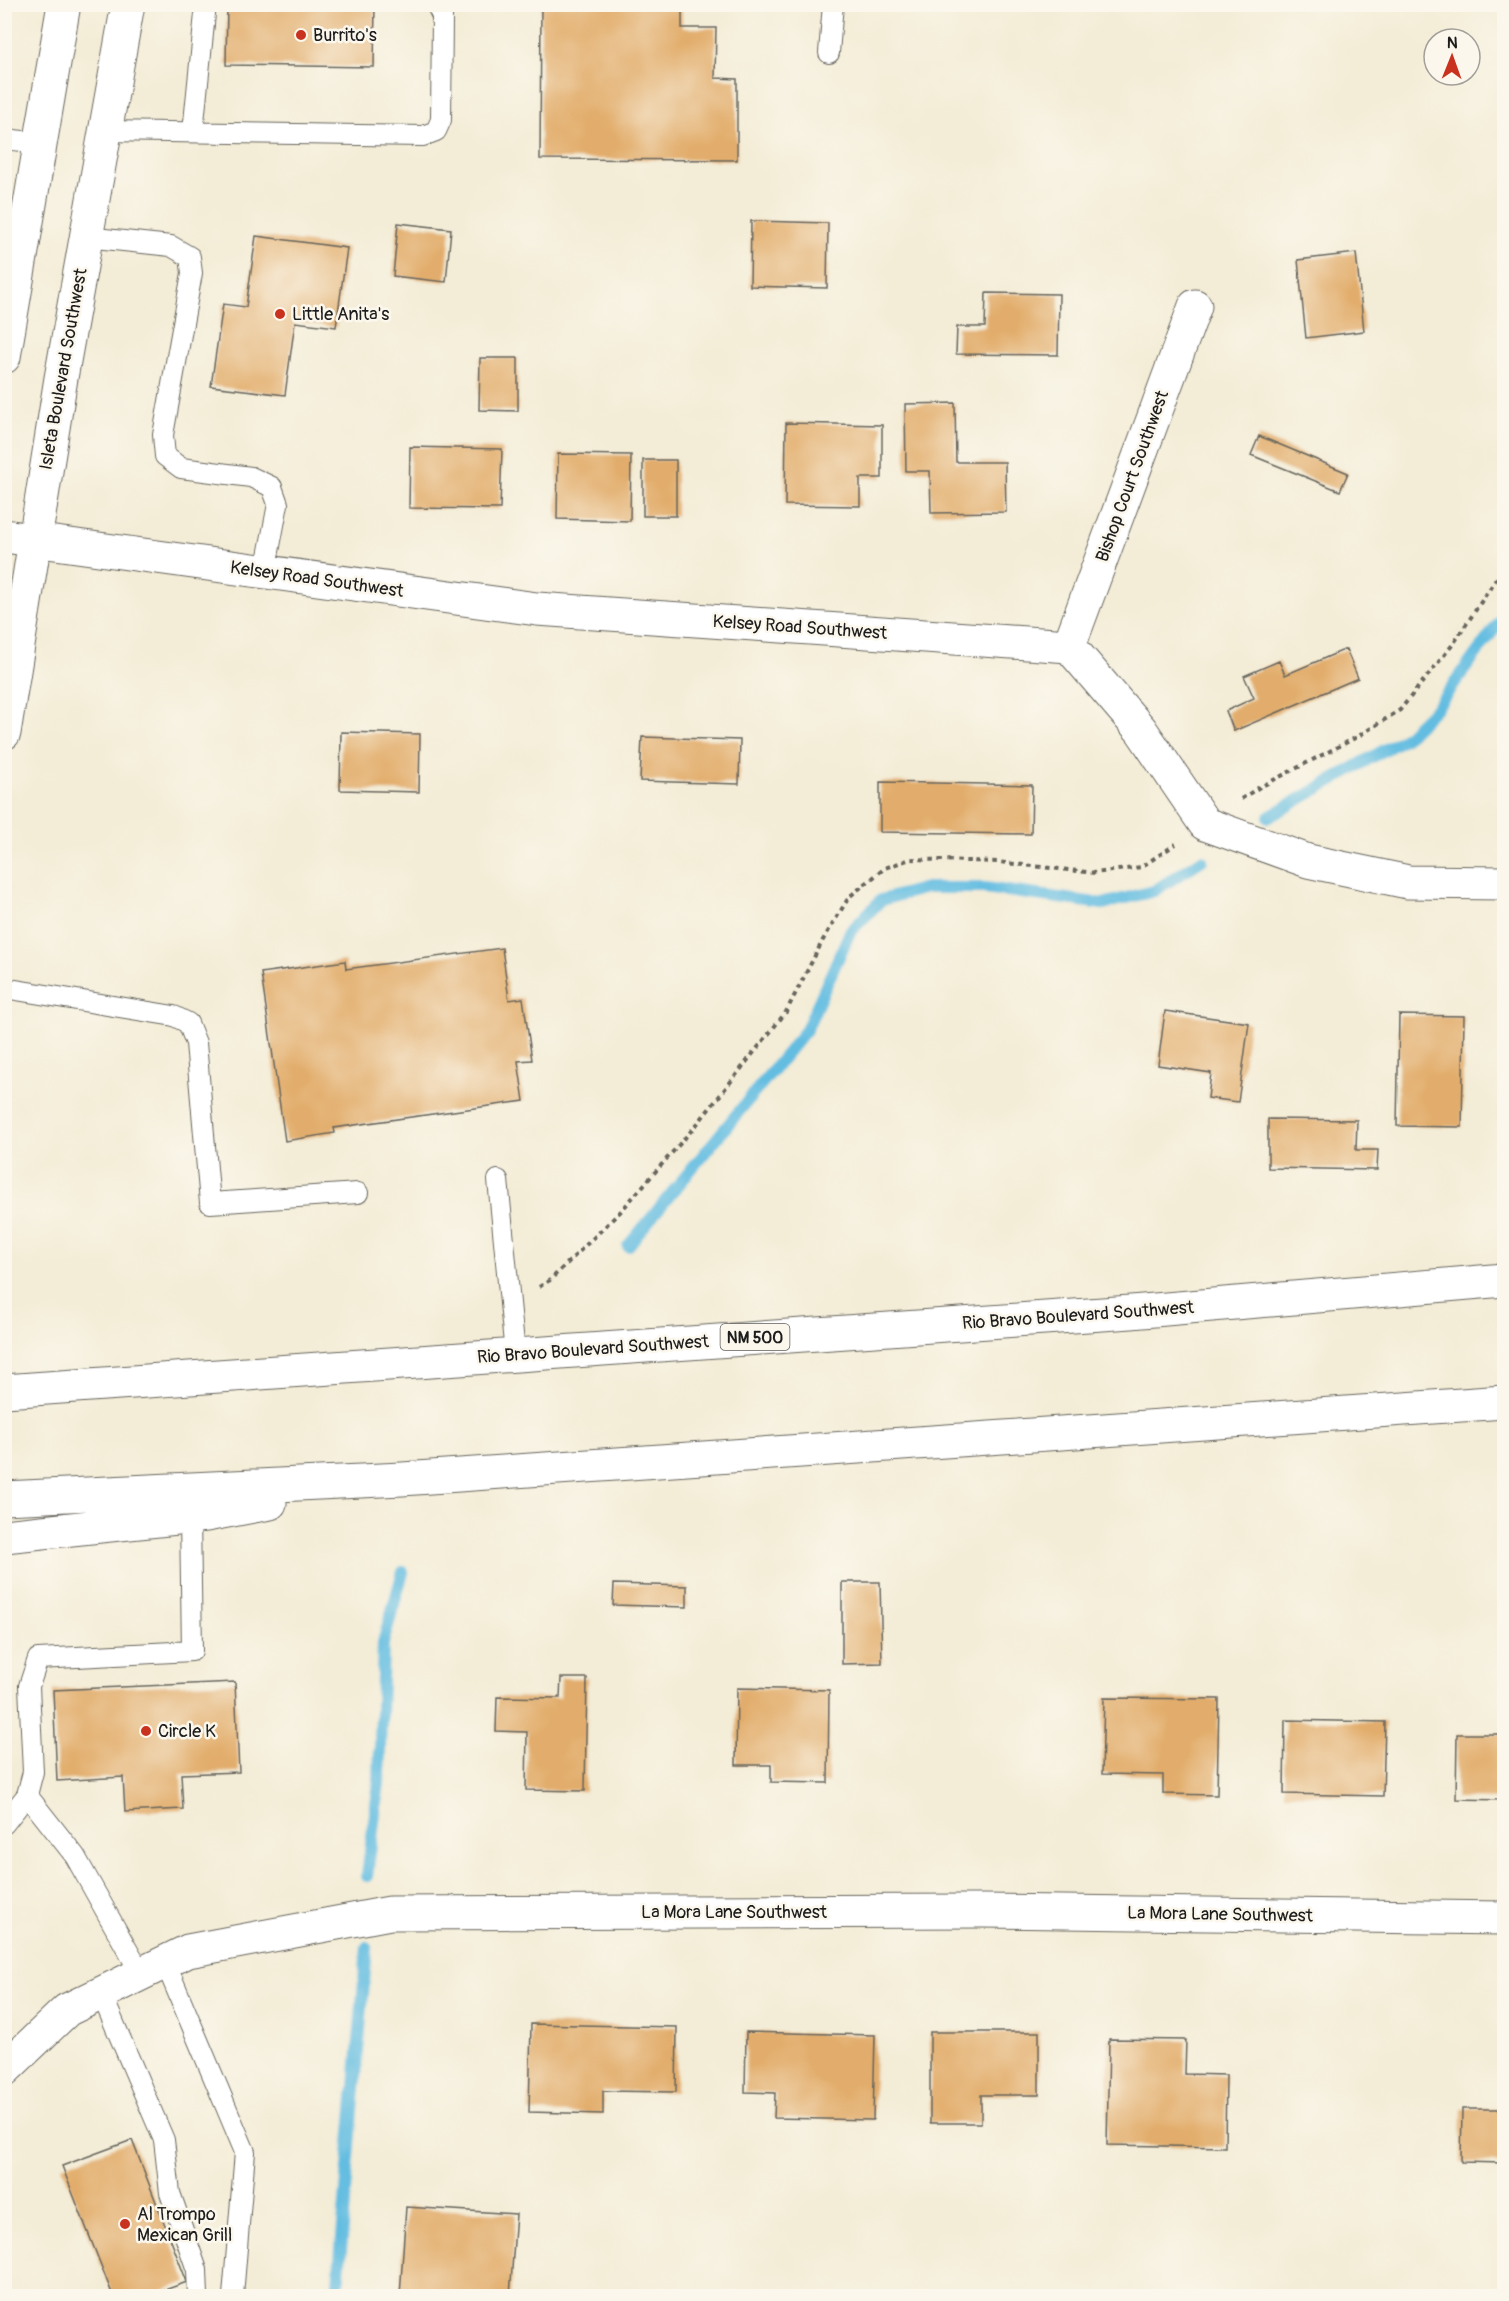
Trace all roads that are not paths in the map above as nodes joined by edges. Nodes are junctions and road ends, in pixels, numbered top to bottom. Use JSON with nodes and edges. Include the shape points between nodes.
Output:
{"nodes":[{"id":1,"x":64,"y":4,"type":"edge"},
{"id":2,"x":128,"y":4,"type":"edge"},
{"id":3,"x":206,"y":4,"type":"edge"},
{"id":4,"x":436,"y":4,"type":"edge"},
{"id":5,"x":833,"y":4,"type":"edge"},
{"id":6,"x":829,"y":53,"type":"dead end"},
{"id":7,"x":105,"y":131,"type":"junction"},
{"id":8,"x":193,"y":132,"type":"junction"},
{"id":9,"x":4,"y":139,"type":"edge"},
{"id":10,"x":41,"y":143,"type":"junction"},
{"id":11,"x":86,"y":237,"type":"junction"},
{"id":12,"x":1195,"y":306,"type":"dead end"},
{"id":13,"x":4,"y":357,"type":"edge"},
{"id":14,"x":20,"y":539,"type":"edge"},
{"id":15,"x":265,"y":572,"type":"junction"},
{"id":16,"x":1070,"y":646,"type":"junction"},
{"id":17,"x":4,"y":734,"type":"edge"},
{"id":18,"x":1504,"y":883,"type":"edge"},
{"id":19,"x":4,"y":988,"type":"edge"},
{"id":20,"x":498,"y":1180,"type":"dead end"},
{"id":21,"x":358,"y":1192,"type":"dead end"},
{"id":22,"x":1504,"y":1280,"type":"edge"},
{"id":23,"x":515,"y":1354,"type":"junction"},
{"id":24,"x":4,"y":1391,"type":"edge"},
{"id":25,"x":1504,"y":1402,"type":"edge"},
{"id":26,"x":402,"y":1479,"type":"junction"},
{"id":27,"x":4,"y":1498,"type":"edge"},
{"id":28,"x":190,"y":1516,"type":"junction"},
{"id":29,"x":4,"y":1536,"type":"edge"},
{"id":30,"x":27,"y":1795,"type":"junction"},
{"id":31,"x":4,"y":1824,"type":"edge"},
{"id":32,"x":1504,"y":1918,"type":"edge"},
{"id":33,"x":153,"y":1968,"type":"junction"},
{"id":34,"x":101,"y":1994,"type":"junction"},
{"id":35,"x":4,"y":2070,"type":"edge"},
{"id":36,"x":198,"y":2296,"type":"edge"},
{"id":37,"x":233,"y":2296,"type":"edge"}],
"edges":[{"from":1,"to":10,"type":"main road"},
{"from":2,"to":7,"type":"main road","name":"Isleta Boulevard Southwest"},
{"from":3,"to":8,"type":"lane"},
{"from":4,"to":8,"type":"lane","via":[[442,16],[441,120],[436,131],[423,136]]},
{"from":5,"to":6,"type":"lane"},
{"from":7,"to":8,"type":"lane"},
{"from":7,"to":11,"type":"main road","name":"Isleta Boulevard Southwest"},
{"from":9,"to":10,"type":"lane"},
{"from":10,"to":13,"type":"main road"},
{"from":11,"to":14,"type":"main road","name":"Isleta Boulevard Southwest"},
{"from":11,"to":15,"type":"lane","via":[[171,246],[190,256],[192,273],[163,435],[165,456],[181,468],[251,477],[272,487],[278,504]]},
{"from":12,"to":16,"type":"main road","name":"Bishop Court Southwest"},
{"from":14,"to":15,"type":"main road","name":"Kelsey Road Southwest"},
{"from":14,"to":17,"type":"main road","name":"Isleta Boulevard Southwest"},
{"from":15,"to":16,"type":"main road","name":"Kelsey Road Southwest","via":[[537,609]]},
{"from":16,"to":18,"type":"main road","via":[[1141,730],[1205,824],[1308,861],[1408,882]]},
{"from":19,"to":21,"type":"lane","via":[[174,1016],[188,1023],[196,1043],[210,1203]]},
{"from":20,"to":23,"type":"lane"},
{"from":22,"to":23,"type":"main road","name":"Rio Bravo Boulevard Southwest","number":"NM 500","via":[[1131,1312]]},
{"from":23,"to":24,"type":"main road","name":"Rio Bravo Boulevard Southwest","number":"NM 500"},
{"from":25,"to":26,"type":"main road"},
{"from":26,"to":27,"type":"main road"},
{"from":26,"to":28,"type":"main road"},
{"from":28,"to":29,"type":"main road"},
{"from":28,"to":30,"type":"lane","via":[[192,1651],[38,1659],[29,1686],[33,1772]]},
{"from":30,"to":31,"type":"lane"},
{"from":30,"to":33,"type":"lane"},
{"from":32,"to":33,"type":"main road","name":"La Mora Lane Southwest","via":[[982,1911],[390,1913],[188,1951]]},
{"from":33,"to":34,"type":"main road","name":"La Mora Lane Southwest"},
{"from":33,"to":37,"type":"lane","via":[[245,2152]]},
{"from":34,"to":35,"type":"main road","name":"La Mora Lane Southwest","via":[[67,2010]]},
{"from":34,"to":36,"type":"lane","via":[[164,2140],[170,2193],[197,2270]]}]}
